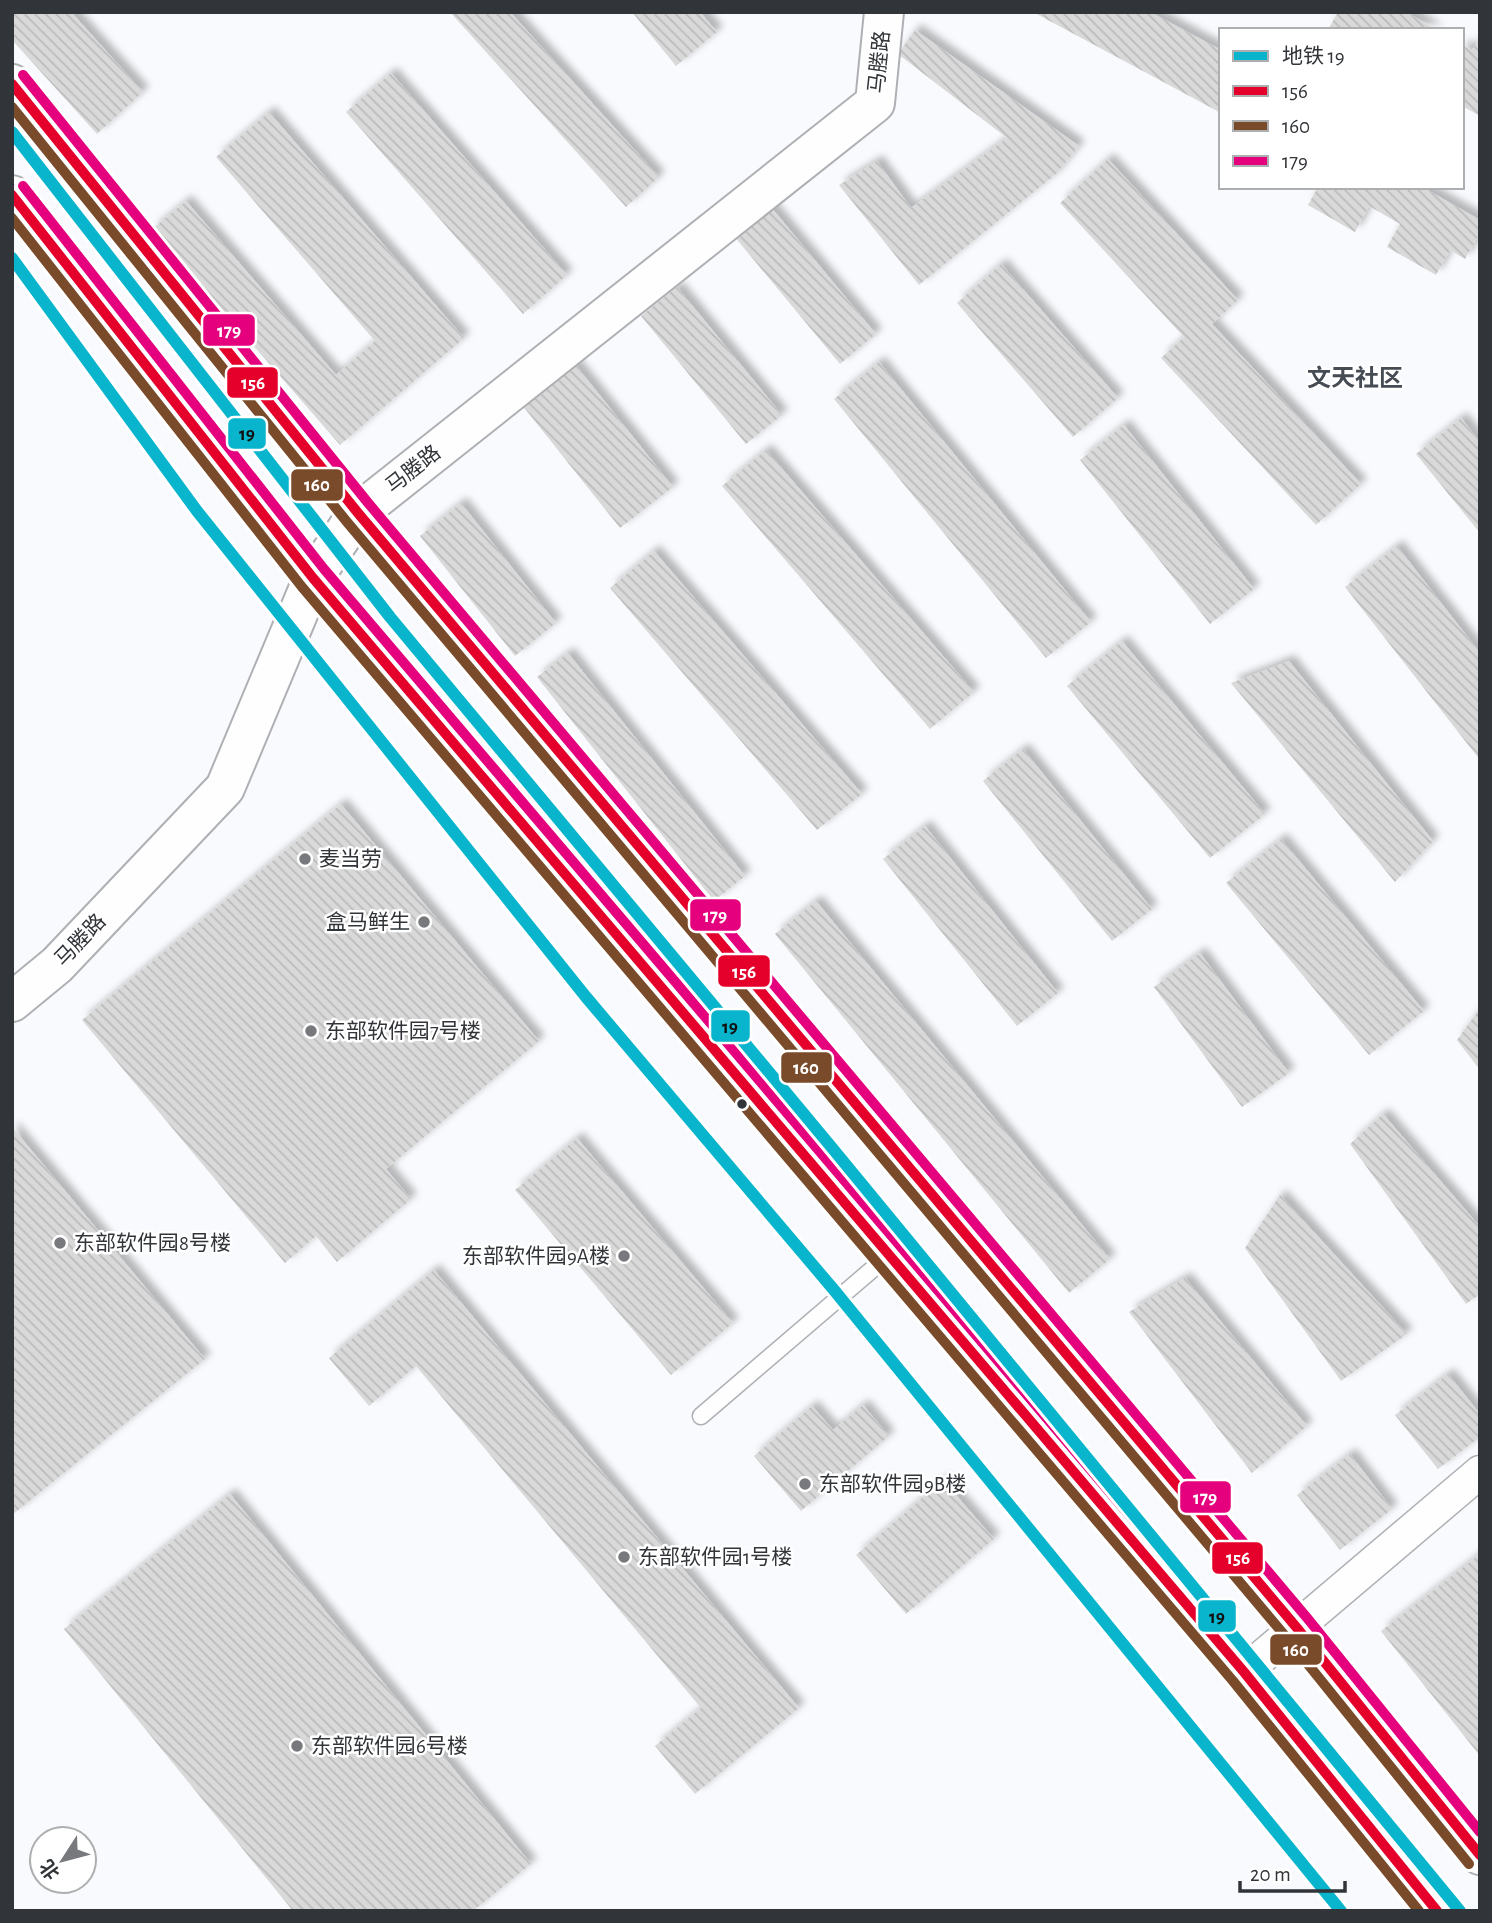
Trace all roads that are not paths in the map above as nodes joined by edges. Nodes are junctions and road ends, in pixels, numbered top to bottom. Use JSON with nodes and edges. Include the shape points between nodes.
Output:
{"nodes":[{"id":1,"x":884,"y":12,"type":"edge"},
{"id":2,"x":12,"y":84,"type":"edge"},
{"id":3,"x":12,"y":195,"type":"edge"},
{"id":4,"x":358,"y":513,"type":"junction"},
{"id":5,"x":313,"y":578,"type":"junction"},
{"id":6,"x":12,"y":1002,"type":"edge"},
{"id":7,"x":889,"y":1255,"type":"junction"},
{"id":8,"x":701,"y":1416,"type":"dead end"},
{"id":9,"x":1480,"y":1472,"type":"edge"},
{"id":10,"x":1297,"y":1628,"type":"junction"},
{"id":11,"x":1244,"y":1672,"type":"junction"},
{"id":12,"x":1480,"y":1855,"type":"edge"},
{"id":13,"x":1437,"y":1911,"type":"edge"}],
"edges":[{"from":1,"to":4,"type":"main road","name":"马塍路","via":[[875,103]]},
{"from":2,"to":4,"type":"main road"},
{"from":3,"to":5,"type":"main road"},
{"from":4,"to":5,"type":"main road","name":"马塍路"},
{"from":4,"to":10,"type":"main road"},
{"from":5,"to":6,"type":"main road","name":"马塍路","via":[[225,788],[57,965]]},
{"from":5,"to":7,"type":"main road"},
{"from":7,"to":8,"type":"lane"},
{"from":7,"to":11,"type":"main road"},
{"from":9,"to":10,"type":"street"},
{"from":10,"to":11,"type":"street"},
{"from":10,"to":12,"type":"main road"},
{"from":11,"to":13,"type":"main road"}]}
